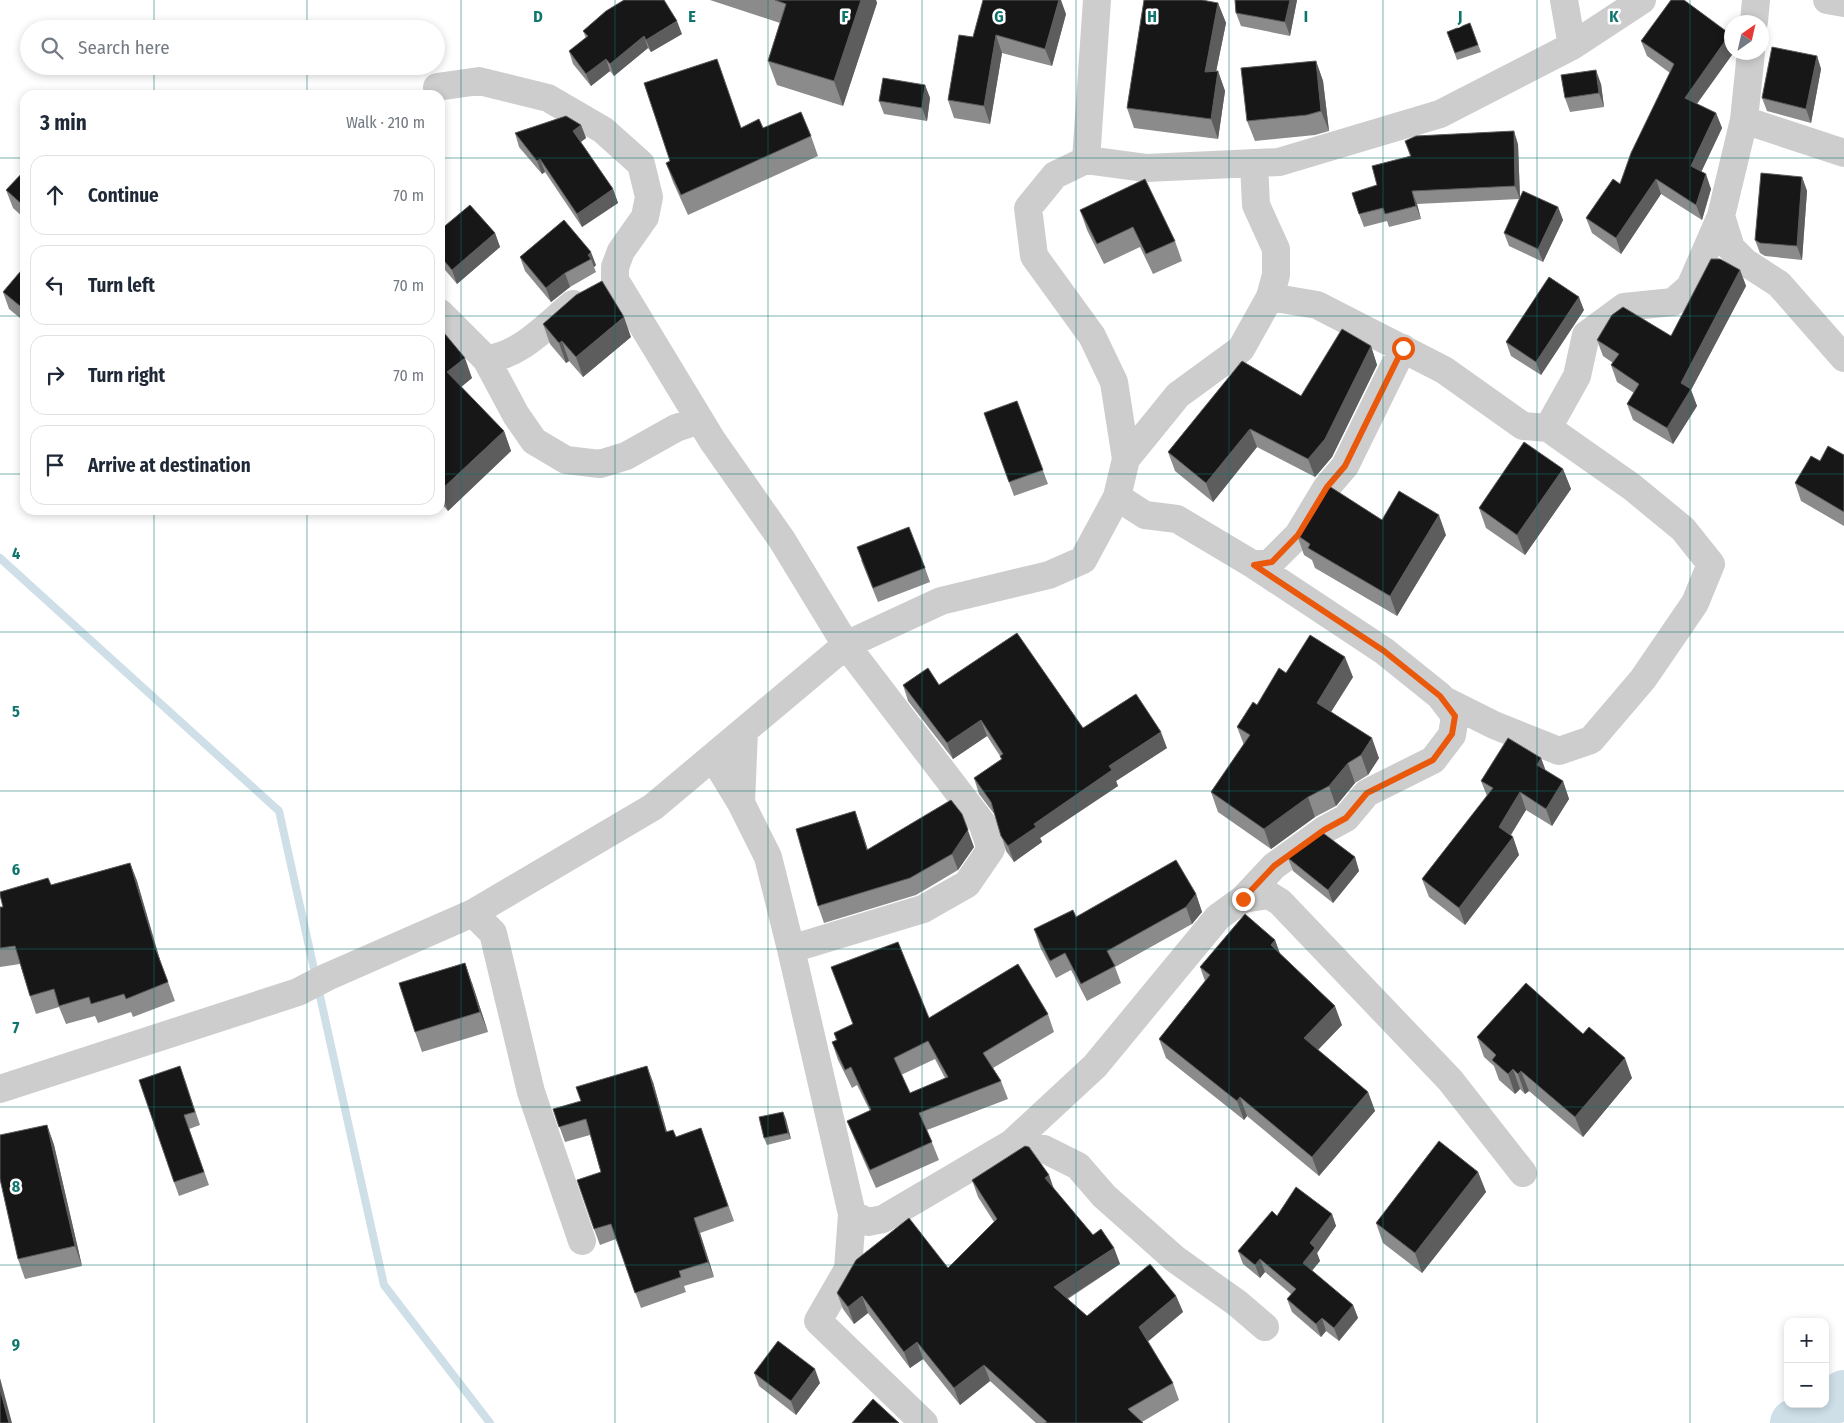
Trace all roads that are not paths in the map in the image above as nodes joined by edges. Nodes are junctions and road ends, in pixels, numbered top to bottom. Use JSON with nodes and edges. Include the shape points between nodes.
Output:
{"nodes":[{"id":1,"x":1097,"y":0,"type":"edge"},
{"id":2,"x":1564,"y":0,"type":"edge"},
{"id":3,"x":1642,"y":0,"type":"edge"},
{"id":4,"x":1756,"y":0,"type":"edge"},
{"id":5,"x":1827,"y":0,"type":"edge"},
{"id":6,"x":1844,"y":3,"type":"edge"},
{"id":7,"x":1755,"y":15,"type":"edge"},
{"id":8,"x":1572,"y":46,"type":"junction"},
{"id":9,"x":1750,"y":60,"type":"edge"},
{"id":10,"x":437,"y":86,"type":"dead end"},
{"id":11,"x":1744,"y":120,"type":"junction"},
{"id":12,"x":1844,"y":153,"type":"edge"},
{"id":13,"x":1086,"y":160,"type":"junction"},
{"id":14,"x":1254,"y":164,"type":"junction"},
{"id":15,"x":1720,"y":216,"type":"junction"},
{"id":16,"x":615,"y":280,"type":"junction"},
{"id":17,"x":1270,"y":296,"type":"junction"},
{"id":18,"x":445,"y":318,"type":"edge"},
{"id":19,"x":1403,"y":348,"type":"junction"},
{"id":20,"x":1844,"y":358,"type":"edge"},
{"id":21,"x":486,"y":359,"type":"junction"},
{"id":22,"x":700,"y":420,"type":"junction"},
{"id":23,"x":1548,"y":428,"type":"junction"},
{"id":24,"x":1126,"y":459,"type":"junction"},
{"id":25,"x":1117,"y":497,"type":"junction"},
{"id":26,"x":1254,"y":565,"type":"junction"},
{"id":27,"x":846,"y":645,"type":"junction"},
{"id":28,"x":1442,"y":699,"type":"junction"},
{"id":29,"x":744,"y":731,"type":"junction"},
{"id":30,"x":705,"y":763,"type":"junction"},
{"id":31,"x":741,"y":803,"type":"junction"},
{"id":32,"x":1243,"y":899,"type":"junction"},
{"id":33,"x":473,"y":913,"type":"junction"},
{"id":34,"x":791,"y":949,"type":"junction"},
{"id":35,"x":0,"y":1089,"type":"edge"},
{"id":36,"x":1012,"y":1143,"type":"junction"},
{"id":37,"x":1523,"y":1173,"type":"dead end"},
{"id":38,"x":852,"y":1214,"type":"junction"},
{"id":39,"x":582,"y":1241,"type":"dead end"},
{"id":40,"x":1265,"y":1327,"type":"dead end"},
{"id":41,"x":924,"y":1423,"type":"edge"}],
"edges":[{"from":1,"to":13,"type":"street"},
{"from":2,"to":8,"type":"street"},
{"from":3,"to":8,"type":"street"},
{"from":4,"to":7,"type":"street"},
{"from":5,"to":6,"type":"street"},
{"from":8,"to":14,"type":"street","via":[[1440,114],[1279,162]]},
{"from":9,"to":11,"type":"street"},
{"from":10,"to":16,"type":"street","via":[[479,81],[548,98],[603,130],[641,164],[648,203],[645,216],[621,251],[615,267]]},
{"from":11,"to":12,"type":"street"},
{"from":11,"to":15,"type":"street"},
{"from":13,"to":14,"type":"street","via":[[1146,168]]},
{"from":13,"to":24,"type":"street","via":[[1055,176],[1028,208],[1034,256],[1092,336],[1114,382]]},
{"from":14,"to":17,"type":"street","via":[[1256,205],[1276,249],[1276,275]]},
{"from":15,"to":20,"type":"street","via":[[1731,248],[1745,262],[1779,284]]},
{"from":15,"to":23,"type":"street","via":[[1690,287],[1673,302],[1624,307],[1586,335],[1577,376]]},
{"from":16,"to":21,"type":"street","via":[[576,302],[521,346],[500,358]]},
{"from":16,"to":22,"type":"street"},
{"from":17,"to":19,"type":"street","via":[[1317,305]]},
{"from":17,"to":24,"type":"street","via":[[1241,349],[1178,394]]},
{"from":18,"to":21,"type":"street"},
{"from":19,"to":23,"type":"street","via":[[1444,370],[1522,426]]},
{"from":19,"to":26,"type":"street","via":[[1345,466],[1327,487],[1298,535],[1272,562]]},
{"from":21,"to":22,"type":"street","via":[[534,441],[566,460],[600,464],[626,456],[676,428]]},
{"from":22,"to":27,"type":"street","via":[[782,540]]},
{"from":23,"to":28,"type":"street","via":[[1632,487],[1683,529],[1711,564],[1694,603],[1649,671],[1591,740],[1559,751],[1494,726]]},
{"from":24,"to":25,"type":"street"},
{"from":25,"to":26,"type":"street","via":[[1145,515],[1176,519]]},
{"from":25,"to":27,"type":"street","via":[[1083,560],[1049,575],[941,601]]},
{"from":26,"to":28,"type":"street","via":[[1384,651]]},
{"from":27,"to":29,"type":"street"},
{"from":27,"to":34,"type":"street","via":[[982,823],[991,849],[967,884],[923,909]]},
{"from":28,"to":32,"type":"street","via":[[1455,716],[1452,734],[1433,760],[1367,793],[1346,818],[1274,866]]},
{"from":29,"to":30,"type":"street"},
{"from":29,"to":31,"type":"street"},
{"from":30,"to":31,"type":"street"},
{"from":30,"to":33,"type":"street","via":[[653,807]]},
{"from":31,"to":34,"type":"street","via":[[768,857]]},
{"from":32,"to":36,"type":"street","via":[[1218,917],[1095,1066]]},
{"from":32,"to":37,"type":"street","via":[[1269,895],[1280,902],[1450,1080]]},
{"from":33,"to":35,"type":"street","via":[[298,992]]},
{"from":33,"to":39,"type":"street","via":[[493,932],[532,1092]]},
{"from":34,"to":38,"type":"street"},
{"from":36,"to":38,"type":"street","via":[[883,1220],[868,1222]]},
{"from":36,"to":40,"type":"street","via":[[1044,1149],[1078,1166],[1104,1196],[1175,1259]]},
{"from":38,"to":41,"type":"street","via":[[848,1269],[818,1321]]}]}
